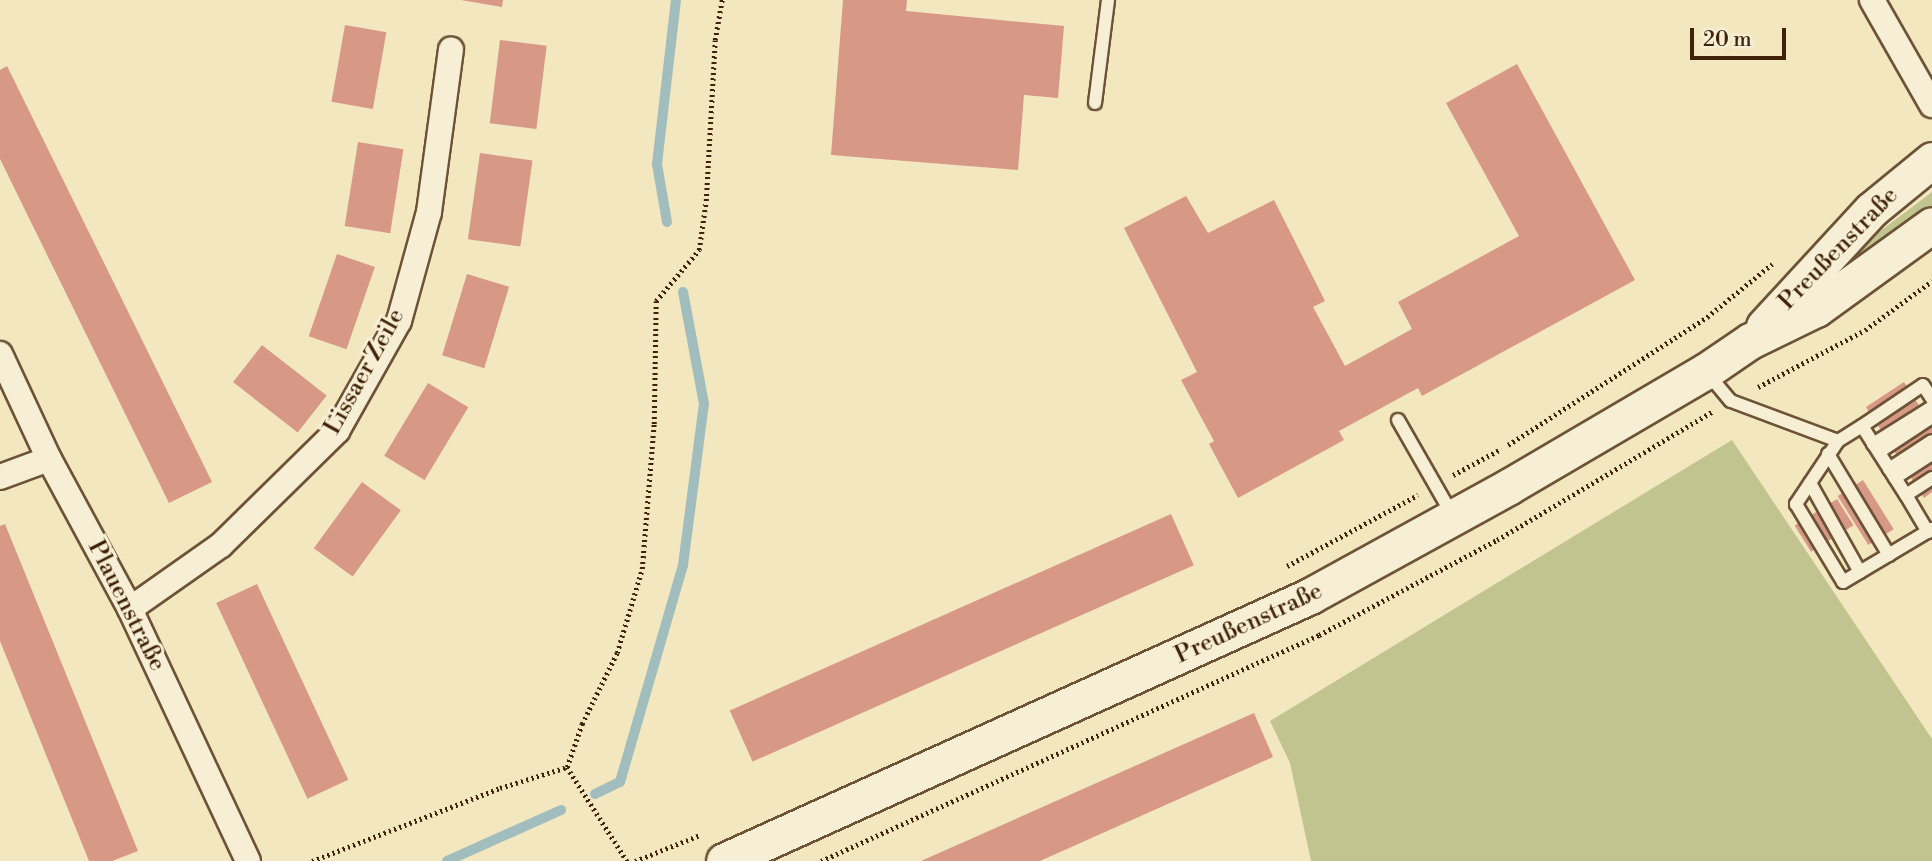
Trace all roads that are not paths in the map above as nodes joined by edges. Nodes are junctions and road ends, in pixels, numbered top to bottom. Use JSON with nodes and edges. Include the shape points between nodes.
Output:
{"nodes":[{"id":1,"x":1108,"y":0,"type":"edge"},
{"id":2,"x":1872,"y":0,"type":"edge"},
{"id":3,"x":451,"y":49,"type":"dead end"},
{"id":4,"x":1095,"y":103,"type":"dead end"},
{"id":5,"x":1932,"y":105,"type":"edge"},
{"id":6,"x":1932,"y":160,"type":"edge"},
{"id":7,"x":1932,"y":225,"type":"edge"},
{"id":8,"x":1750,"y":341,"type":"junction"},
{"id":9,"x":0,"y":354,"type":"edge"},
{"id":10,"x":1706,"y":372,"type":"junction"},
{"id":11,"x":1932,"y":399,"type":"edge"},
{"id":12,"x":1932,"y":407,"type":"edge"},
{"id":13,"x":1932,"y":417,"type":"edge"},
{"id":14,"x":1398,"y":420,"type":"dead end"},
{"id":15,"x":1862,"y":426,"type":"junction"},
{"id":16,"x":1838,"y":441,"type":"junction"},
{"id":17,"x":1932,"y":441,"type":"edge"},
{"id":18,"x":1876,"y":448,"type":"junction"},
{"id":19,"x":1828,"y":454,"type":"junction"},
{"id":20,"x":1932,"y":454,"type":"edge"},
{"id":21,"x":49,"y":459,"type":"junction"},
{"id":22,"x":1892,"y":473,"type":"junction"},
{"id":23,"x":0,"y":477,"type":"edge"},
{"id":24,"x":1932,"y":478,"type":"edge"},
{"id":25,"x":1810,"y":484,"type":"junction"},
{"id":26,"x":1906,"y":495,"type":"junction"},
{"id":27,"x":1453,"y":517,"type":"junction"},
{"id":28,"x":1930,"y":530,"type":"edge"},
{"id":29,"x":1889,"y":555,"type":"junction"},
{"id":30,"x":1860,"y":572,"type":"junction"},
{"id":31,"x":130,"y":609,"type":"junction"},
{"id":32,"x":717,"y":846,"type":"edge"},
{"id":33,"x":248,"y":861,"type":"edge"}],
"edges":[{"from":1,"to":4,"type":"lane"},
{"from":2,"to":5,"type":"street"},
{"from":3,"to":31,"type":"street","name":"Lissaer Zeile","via":[[429,212],[399,321],[337,431],[221,545]]},
{"from":6,"to":8,"type":"main road","name":"Preußenstraße","via":[[1871,210]]},
{"from":7,"to":8,"type":"main road","name":"Preußenstraße","via":[[1815,309]]},
{"from":8,"to":10,"type":"main road","name":"Preußenstraße"},
{"from":9,"to":21,"type":"street","name":"Plauenstraße"},
{"from":10,"to":16,"type":"lane","via":[[1731,401]]},
{"from":10,"to":27,"type":"main road","name":"Preußenstraße"},
{"from":11,"to":15,"type":"lane","via":[[1923,385]]},
{"from":12,"to":18,"type":"lane"},
{"from":13,"to":18,"type":"lane"},
{"from":14,"to":27,"type":"lane"},
{"from":15,"to":16,"type":"lane"},
{"from":15,"to":18,"type":"lane"},
{"from":16,"to":19,"type":"lane"},
{"from":17,"to":22,"type":"lane"},
{"from":18,"to":22,"type":"lane"},
{"from":19,"to":25,"type":"lane"},
{"from":19,"to":29,"type":"lane"},
{"from":20,"to":22,"type":"lane"},
{"from":21,"to":23,"type":"street"},
{"from":21,"to":31,"type":"street","name":"Plauenstraße"},
{"from":22,"to":26,"type":"lane"},
{"from":24,"to":26,"type":"lane"},
{"from":25,"to":30,"type":"lane"},
{"from":25,"to":30,"type":"lane","via":[[1796,504],[1843,582]]},
{"from":26,"to":28,"type":"lane"},
{"from":27,"to":32,"type":"main road","name":"Preußenstraße","via":[[1310,596]]},
{"from":28,"to":29,"type":"lane"},
{"from":29,"to":30,"type":"lane"},
{"from":31,"to":33,"type":"street","name":"Plauenstraße"}]}
